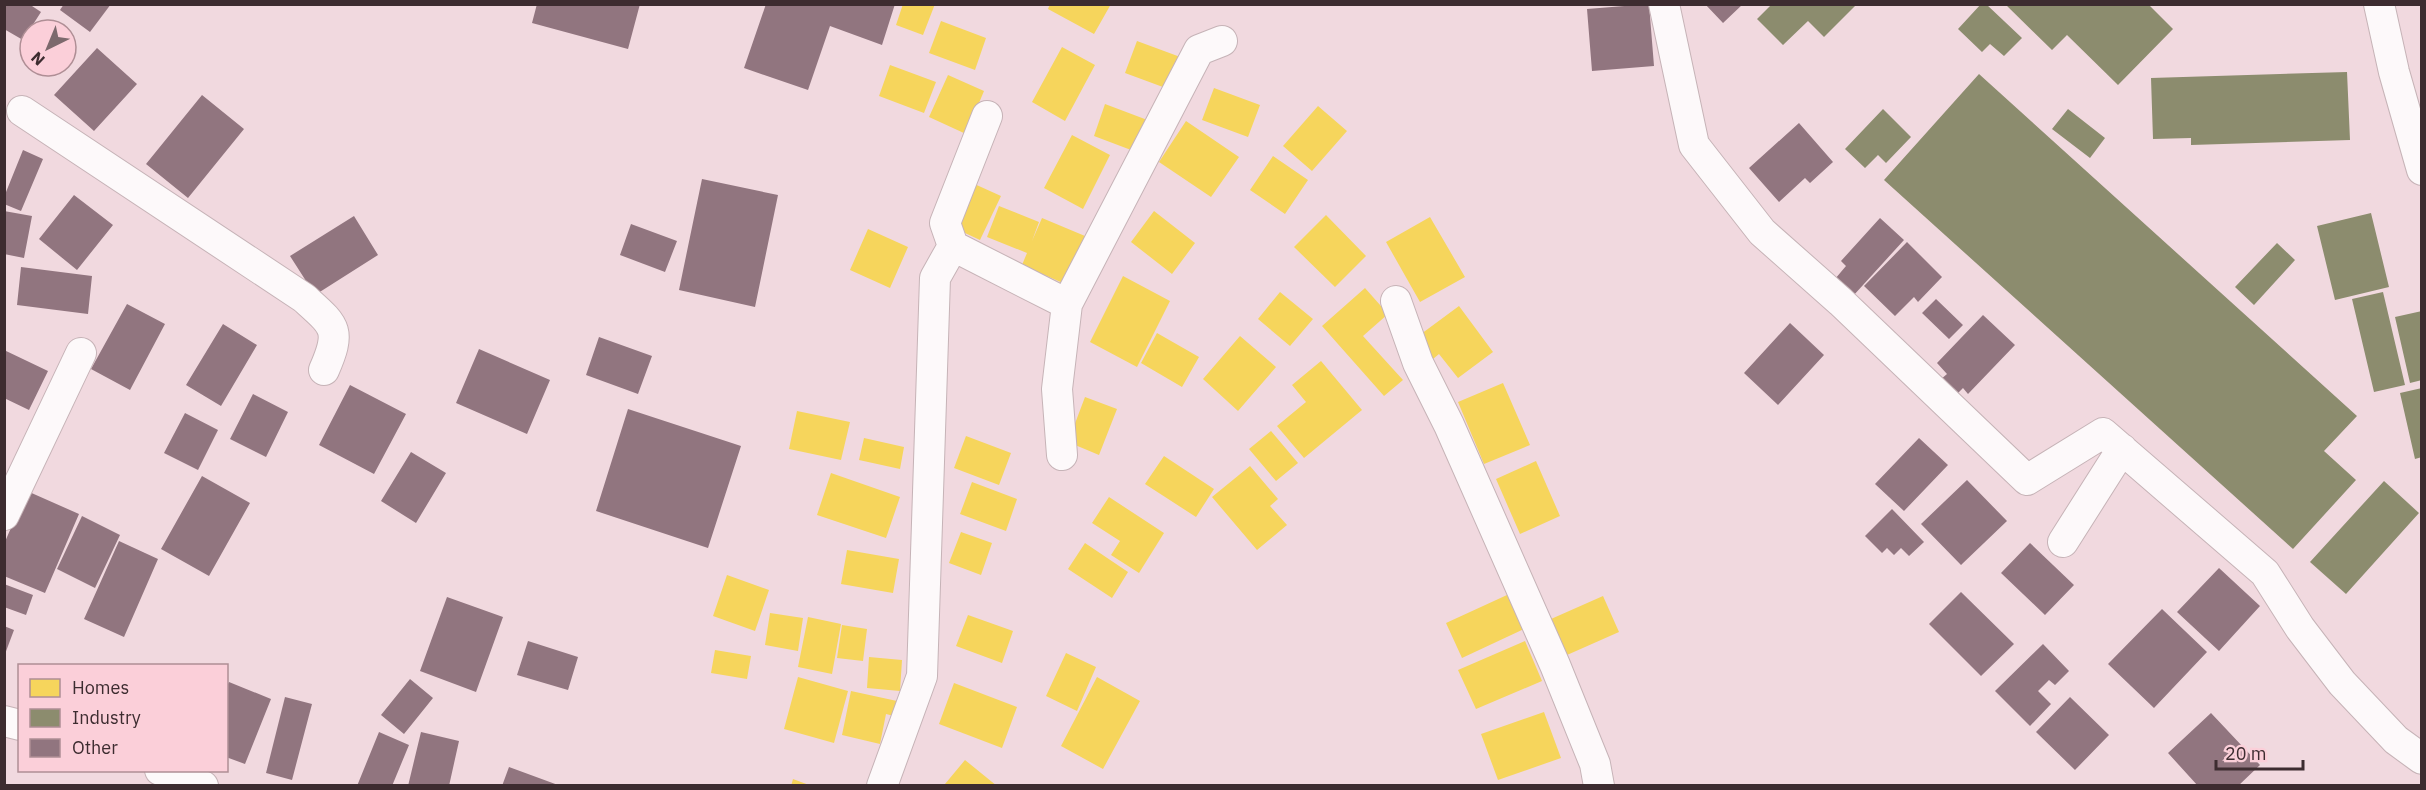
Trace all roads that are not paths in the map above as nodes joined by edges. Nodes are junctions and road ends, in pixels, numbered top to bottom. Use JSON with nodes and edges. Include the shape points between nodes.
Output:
{"nodes":[{"id":1,"x":1664,"y":4,"type":"edge"},
{"id":2,"x":2379,"y":4,"type":"edge"},
{"id":3,"x":1222,"y":41,"type":"dead end"},
{"id":4,"x":22,"y":111,"type":"dead end"},
{"id":5,"x":987,"y":116,"type":"dead end"},
{"id":6,"x":2421,"y":170,"type":"edge"},
{"id":7,"x":953,"y":246,"type":"junction"},
{"id":8,"x":1396,"y":300,"type":"dead end"},
{"id":9,"x":1066,"y":304,"type":"junction"},
{"id":10,"x":81,"y":353,"type":"dead end"},
{"id":11,"x":324,"y":370,"type":"dead end"},
{"id":12,"x":2121,"y":449,"type":"junction"},
{"id":13,"x":1062,"y":455,"type":"dead end"},
{"id":14,"x":4,"y":515,"type":"edge"},
{"id":15,"x":2063,"y":542,"type":"dead end"},
{"id":16,"x":2421,"y":759,"type":"edge"},
{"id":17,"x":163,"y":772,"type":"edge"},
{"id":18,"x":203,"y":786,"type":"edge"},
{"id":19,"x":882,"y":786,"type":"edge"},
{"id":20,"x":1599,"y":786,"type":"edge"}],
"edges":[{"from":1,"to":12,"type":"street","via":[[1694,145],[1762,232],[2027,480],[2103,433]]},
{"from":2,"to":6,"type":"street"},
{"from":3,"to":9,"type":"street","via":[[1199,50]]},
{"from":4,"to":11,"type":"street","via":[[304,298],[328,320],[335,335],[335,346]]},
{"from":5,"to":7,"type":"street","via":[[945,223]]},
{"from":7,"to":9,"type":"street"},
{"from":7,"to":19,"type":"street","via":[[935,278],[922,676]]},
{"from":8,"to":20,"type":"street","via":[[1418,363],[1555,665],[1595,764]]},
{"from":9,"to":13,"type":"street","via":[[1057,389]]},
{"from":10,"to":14,"type":"street"},
{"from":12,"to":15,"type":"street"},
{"from":12,"to":16,"type":"street","via":[[2265,573],[2342,683],[2396,740]]},
{"from":17,"to":18,"type":"street"}]}
